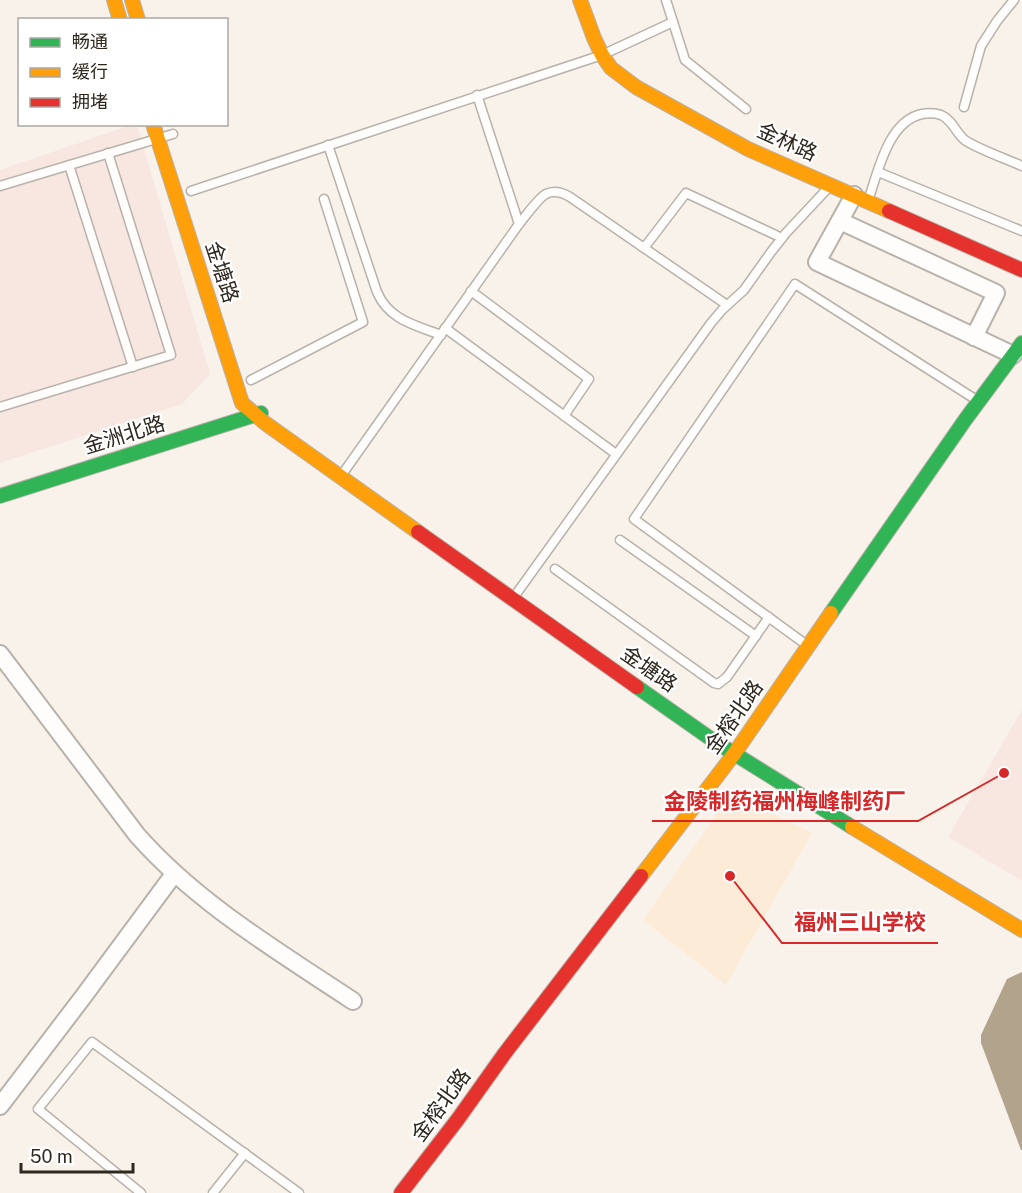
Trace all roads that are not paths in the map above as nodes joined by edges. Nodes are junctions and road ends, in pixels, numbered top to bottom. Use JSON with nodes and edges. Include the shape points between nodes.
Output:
{"nodes":[{"id":1,"x":114,"y":0,"type":"edge"},
{"id":2,"x":132,"y":0,"type":"edge"},
{"id":3,"x":580,"y":0,"type":"edge"},
{"id":4,"x":666,"y":0,"type":"edge"},
{"id":5,"x":1012,"y":2,"type":"edge"},
{"id":6,"x":1022,"y":5,"type":"edge"},
{"id":7,"x":119,"y":18,"type":"edge"},
{"id":8,"x":137,"y":18,"type":"edge"},
{"id":9,"x":673,"y":22,"type":"junction"},
{"id":10,"x":602,"y":55,"type":"junction"},
{"id":11,"x":477,"y":95,"type":"junction"},
{"id":12,"x":964,"y":107,"type":"dead end"},
{"id":13,"x":746,"y":109,"type":"dead end"},
{"id":14,"x":154,"y":126,"type":"edge"},
{"id":15,"x":174,"y":135,"type":"edge"},
{"id":16,"x":158,"y":139,"type":"junction"},
{"id":17,"x":328,"y":145,"type":"junction"},
{"id":18,"x":108,"y":153,"type":"junction"},
{"id":19,"x":69,"y":165,"type":"junction"},
{"id":20,"x":1022,"y":166,"type":"edge"},
{"id":21,"x":878,"y":172,"type":"junction"},
{"id":22,"x":189,"y":185,"type":"joint"},
{"id":23,"x":831,"y":185,"type":"junction"},
{"id":24,"x":0,"y":186,"type":"edge"},
{"id":25,"x":861,"y":198,"type":"junction"},
{"id":26,"x":324,"y":199,"type":"dead end"},
{"id":27,"x":196,"y":207,"type":"dead end"},
{"id":28,"x":840,"y":221,"type":"junction"},
{"id":29,"x":519,"y":224,"type":"junction"},
{"id":30,"x":1022,"y":231,"type":"edge"},
{"id":31,"x":782,"y":238,"type":"junction"},
{"id":32,"x":644,"y":248,"type":"junction"},
{"id":33,"x":1022,"y":270,"type":"edge"},
{"id":34,"x":471,"y":291,"type":"junction"},
{"id":35,"x":728,"y":305,"type":"junction"},
{"id":36,"x":443,"y":332,"type":"junction"},
{"id":37,"x":974,"y":337,"type":"junction"},
{"id":38,"x":1017,"y":349,"type":"edge"},
{"id":39,"x":133,"y":367,"type":"junction"},
{"id":40,"x":252,"y":384,"type":"junction"},
{"id":41,"x":978,"y":402,"type":"junction"},
{"id":42,"x":237,"y":405,"type":"junction"},
{"id":43,"x":0,"y":407,"type":"edge"},
{"id":44,"x":564,"y":416,"type":"junction"},
{"id":45,"x":261,"y":417,"type":"junction"},
{"id":46,"x":616,"y":454,"type":"junction"},
{"id":47,"x":341,"y":476,"type":"junction"},
{"id":48,"x":0,"y":496,"type":"edge"},
{"id":49,"x":620,"y":540,"type":"dead end"},
{"id":50,"x":555,"y":569,"type":"dead end"},
{"id":51,"x":513,"y":598,"type":"junction"},
{"id":52,"x":769,"y":617,"type":"junction"},
{"id":53,"x":756,"y":636,"type":"junction"},
{"id":54,"x":809,"y":646,"type":"junction"},
{"id":55,"x":0,"y":654,"type":"edge"},
{"id":56,"x":734,"y":754,"type":"junction"},
{"id":57,"x":174,"y":874,"type":"junction"},
{"id":58,"x":1022,"y":930,"type":"edge"},
{"id":59,"x":353,"y":1001,"type":"dead end"},
{"id":60,"x":0,"y":1106,"type":"edge"},
{"id":61,"x":245,"y":1153,"type":"junction"},
{"id":62,"x":141,"y":1193,"type":"edge"},
{"id":63,"x":213,"y":1193,"type":"edge"},
{"id":64,"x":299,"y":1193,"type":"edge"},
{"id":65,"x":401,"y":1193,"type":"edge"}],
"edges":[{"from":1,"to":7,"type":"street"},
{"from":2,"to":8,"type":"street"},
{"from":3,"to":10,"type":"street","name":"金林路"},
{"from":4,"to":9,"type":"lane"},
{"from":5,"to":6,"type":"lane"},
{"from":5,"to":12,"type":"lane","via":[[981,46]]},
{"from":9,"to":10,"type":"lane"},
{"from":9,"to":13,"type":"lane","via":[[685,60]]},
{"from":10,"to":11,"type":"lane"},
{"from":10,"to":23,"type":"street","name":"金林路","via":[[622,78],[699,123]]},
{"from":11,"to":17,"type":"lane"},
{"from":11,"to":29,"type":"lane"},
{"from":14,"to":16,"type":"street","name":"金塘路"},
{"from":15,"to":16,"type":"lane"},
{"from":16,"to":18,"type":"lane"},
{"from":16,"to":42,"type":"street","name":"金塘路"},
{"from":17,"to":22,"type":"lane"},
{"from":17,"to":36,"type":"lane","via":[[381,303],[397,317]]},
{"from":18,"to":19,"type":"lane"},
{"from":18,"to":39,"type":"lane","via":[[171,355]]},
{"from":19,"to":24,"type":"lane"},
{"from":19,"to":39,"type":"lane"},
{"from":20,"to":21,"type":"lane","via":[[961,138],[939,114],[924,113],[907,120],[892,138]]},
{"from":21,"to":25,"type":"lane"},
{"from":21,"to":30,"type":"lane"},
{"from":22,"to":27,"type":"street"},
{"from":23,"to":25,"type":"street","name":"金林路"},
{"from":23,"to":31,"type":"lane"},
{"from":25,"to":28,"type":"street"},
{"from":25,"to":33,"type":"street","name":"金林路"},
{"from":26,"to":40,"type":"lane","via":[[363,322]]},
{"from":28,"to":37,"type":"street","via":[[817,262]]},
{"from":28,"to":37,"type":"street","via":[[996,293]]},
{"from":29,"to":32,"type":"lane","via":[[545,194],[554,192],[563,194]]},
{"from":29,"to":34,"type":"lane"},
{"from":31,"to":32,"type":"lane","via":[[686,194]]},
{"from":31,"to":35,"type":"lane","via":[[744,290]]},
{"from":32,"to":35,"type":"lane"},
{"from":34,"to":36,"type":"lane"},
{"from":34,"to":44,"type":"lane","via":[[589,379]]},
{"from":35,"to":46,"type":"lane"},
{"from":36,"to":44,"type":"lane"},
{"from":36,"to":47,"type":"lane"},
{"from":37,"to":38,"type":"street"},
{"from":38,"to":41,"type":"street","name":"金榕北路"},
{"from":39,"to":43,"type":"lane"},
{"from":40,"to":42,"type":"street"},
{"from":40,"to":45,"type":"street"},
{"from":41,"to":52,"type":"lane","via":[[795,284],[634,519]]},
{"from":41,"to":54,"type":"street","name":"金榕北路"},
{"from":42,"to":45,"type":"street","name":"金塘路"},
{"from":44,"to":46,"type":"lane"},
{"from":45,"to":47,"type":"street","name":"金塘路"},
{"from":45,"to":48,"type":"street","name":"金洲北路"},
{"from":46,"to":51,"type":"lane"},
{"from":47,"to":51,"type":"street","name":"金塘路"},
{"from":49,"to":53,"type":"lane"},
{"from":50,"to":53,"type":"lane","via":[[714,683],[727,677]]},
{"from":51,"to":56,"type":"street","name":"金塘路"},
{"from":52,"to":53,"type":"lane"},
{"from":52,"to":54,"type":"lane"},
{"from":54,"to":56,"type":"street","name":"金榕北路"},
{"from":55,"to":57,"type":"street","via":[[137,836]]},
{"from":56,"to":58,"type":"street","name":"金塘路"},
{"from":56,"to":65,"type":"street","name":"金榕北路"},
{"from":57,"to":59,"type":"street","via":[[224,915]]},
{"from":57,"to":60,"type":"street"},
{"from":61,"to":62,"type":"lane","via":[[92,1042],[38,1109]]},
{"from":61,"to":63,"type":"lane"},
{"from":61,"to":64,"type":"lane"}]}
